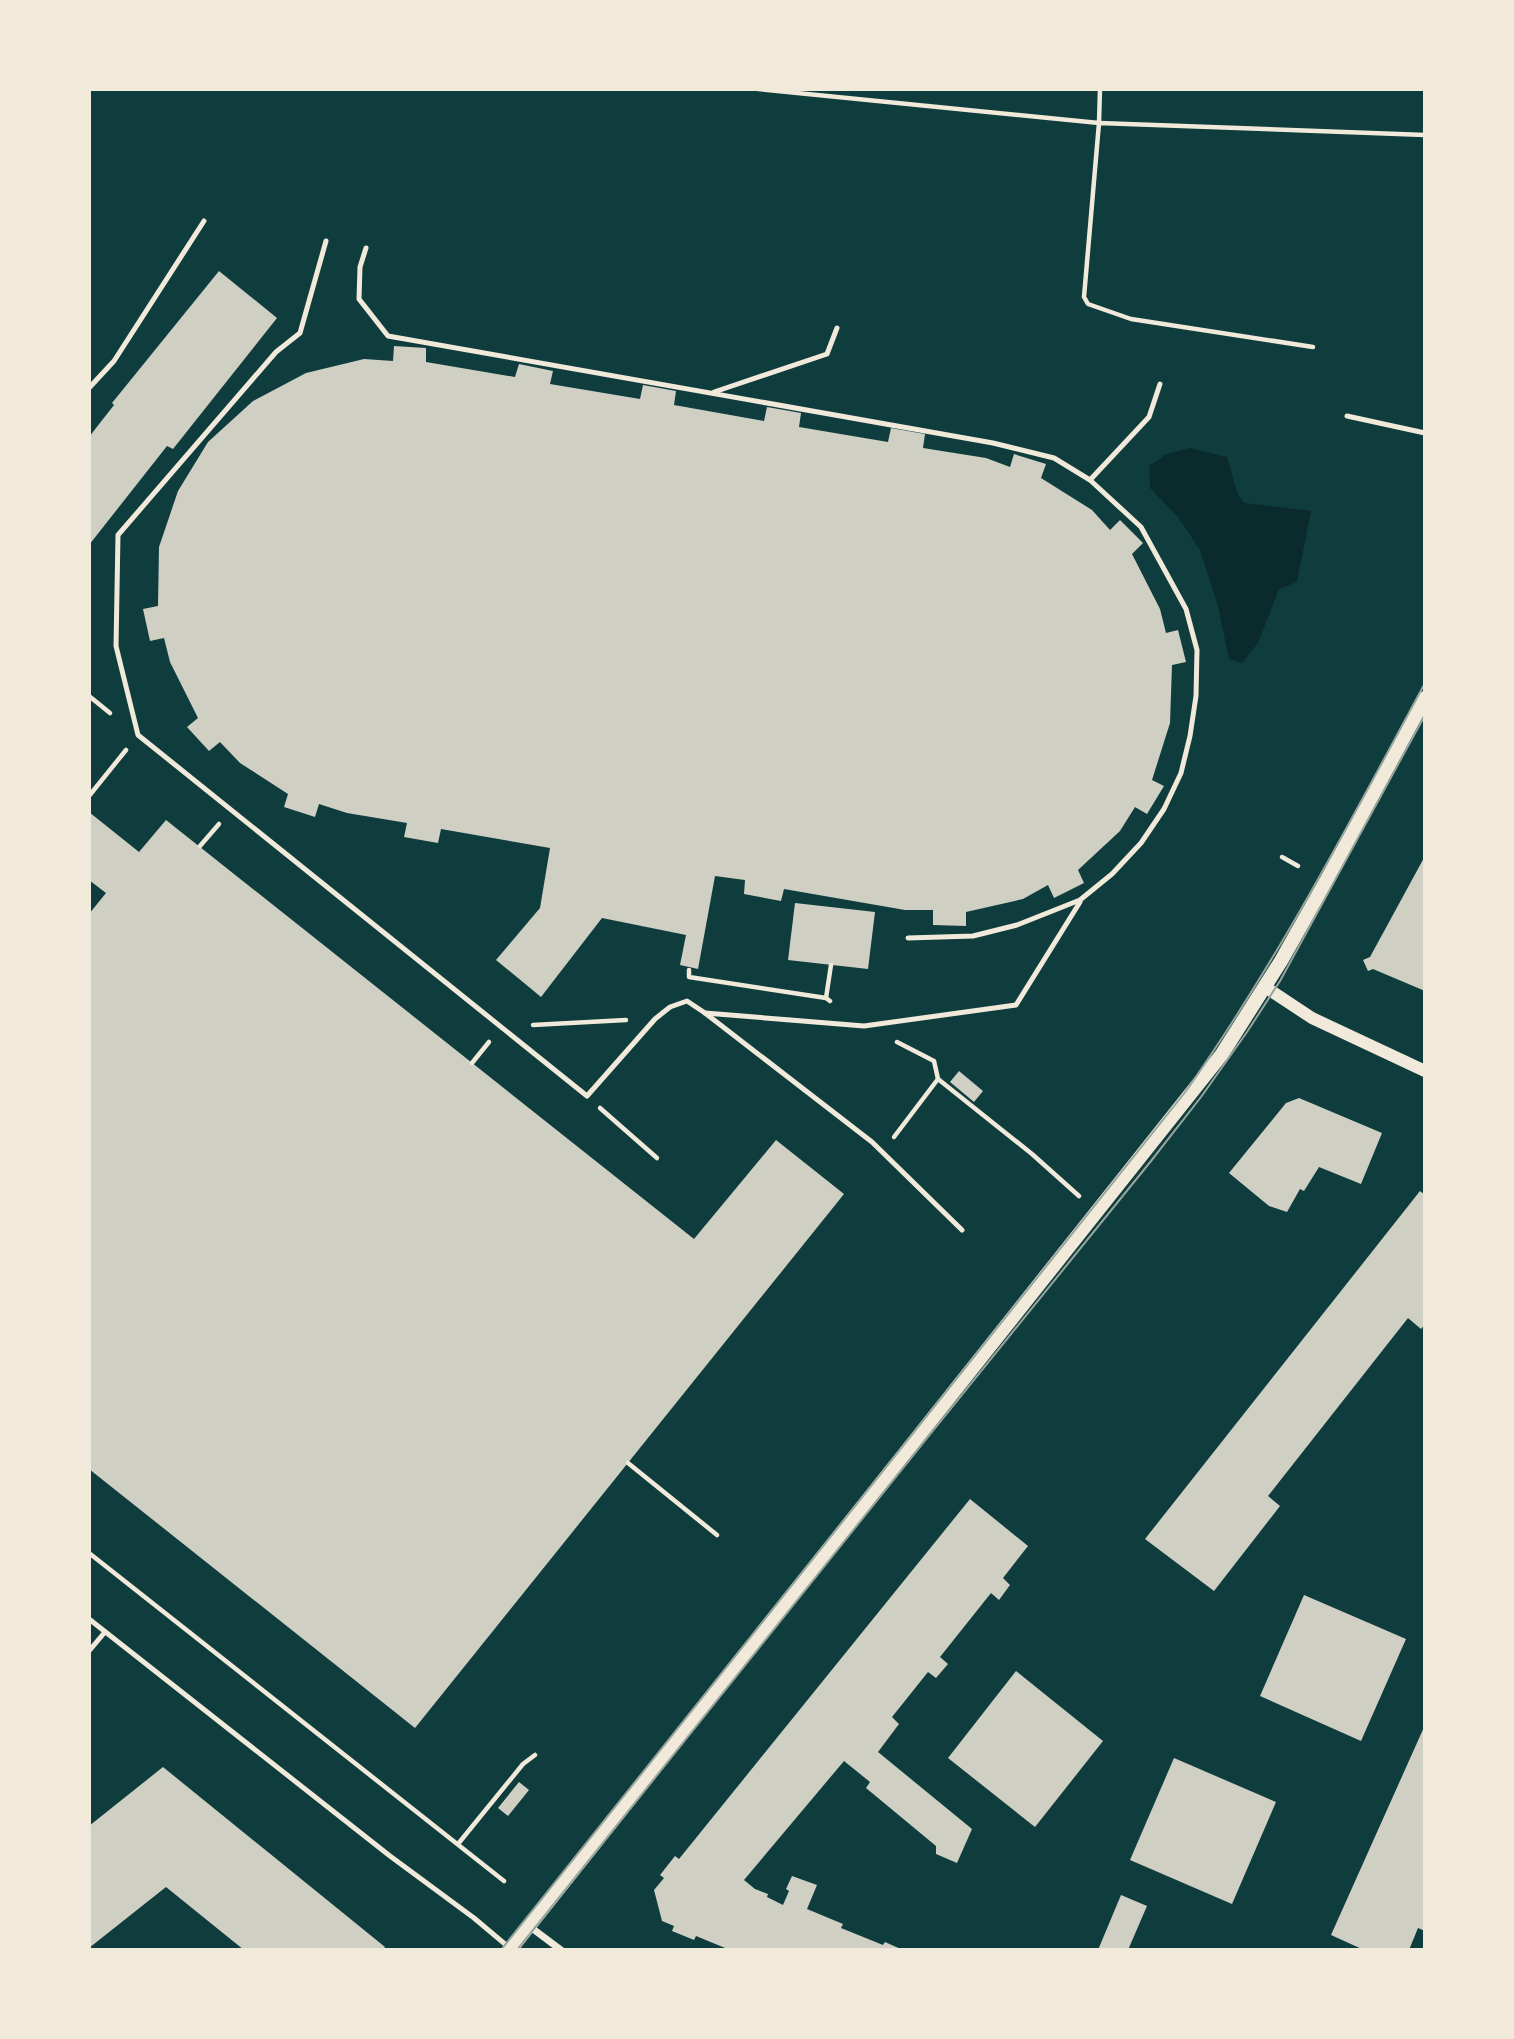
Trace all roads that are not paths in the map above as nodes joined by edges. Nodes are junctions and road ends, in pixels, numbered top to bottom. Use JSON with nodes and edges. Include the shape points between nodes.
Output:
{"nodes":[{"id":1,"x":204,"y":221,"type":"dead end"},
{"id":2,"x":326,"y":241,"type":"dead end"},
{"id":3,"x":366,"y":248,"type":"dead end"},
{"id":4,"x":837,"y":328,"type":"dead end"},
{"id":5,"x":1160,"y":384,"type":"dead end"},
{"id":6,"x":89,"y":388,"type":"edge"},
{"id":7,"x":712,"y":393,"type":"junction"},
{"id":8,"x":1347,"y":416,"type":"dead end"},
{"id":9,"x":1425,"y":433,"type":"edge"},
{"id":10,"x":1090,"y":480,"type":"junction"},
{"id":11,"x":1425,"y":698,"type":"edge"},
{"id":12,"x":1080,"y":900,"type":"junction"},
{"id":13,"x":908,"y":938,"type":"dead end"},
{"id":14,"x":1265,"y":987,"type":"junction"},
{"id":15,"x":705,"y":1013,"type":"junction"},
{"id":16,"x":1425,"y":1071,"type":"edge"},
{"id":17,"x":962,"y":1230,"type":"dead end"},
{"id":18,"x":89,"y":1619,"type":"edge"},
{"id":19,"x":105,"y":1632,"type":"junction"},
{"id":20,"x":89,"y":1651,"type":"edge"},
{"id":21,"x":529,"y":1926,"type":"junction"},
{"id":22,"x":510,"y":1949,"type":"edge"},
{"id":23,"x":561,"y":1950,"type":"edge"}],
"edges":[{"from":1,"to":6,"type":"lane","via":[[114,361]]},
{"from":2,"to":15,"type":"lane","via":[[300,333],[276,352],[118,535],[116,646],[138,735],[587,1096],[670,1007],[687,1001]]},
{"from":3,"to":7,"type":"lane","via":[[359,299],[388,335]]},
{"from":4,"to":7,"type":"lane","via":[[827,354]]},
{"from":5,"to":10,"type":"lane","via":[[1149,417]]},
{"from":7,"to":10,"type":"lane","via":[[993,443],[1054,458]]},
{"from":8,"to":9,"type":"lane"},
{"from":10,"to":12,"type":"lane","via":[[1141,527],[1166,570],[1186,610],[1197,650],[1197,673],[1181,773],[1164,809],[1141,844]]},
{"from":11,"to":14,"type":"main road"},
{"from":12,"to":13,"type":"lane","via":[[1017,925],[973,936]]},
{"from":12,"to":15,"type":"lane","via":[[1016,1005],[864,1026]]},
{"from":14,"to":16,"type":"street","via":[[1312,1018]]},
{"from":14,"to":21,"type":"main road","via":[[1222,1054],[1098,1213]]},
{"from":15,"to":17,"type":"lane","via":[[872,1142]]},
{"from":18,"to":19,"type":"lane"},
{"from":19,"to":20,"type":"lane"},
{"from":19,"to":22,"type":"lane"},
{"from":21,"to":22,"type":"main road"},
{"from":21,"to":23,"type":"street"}]}
